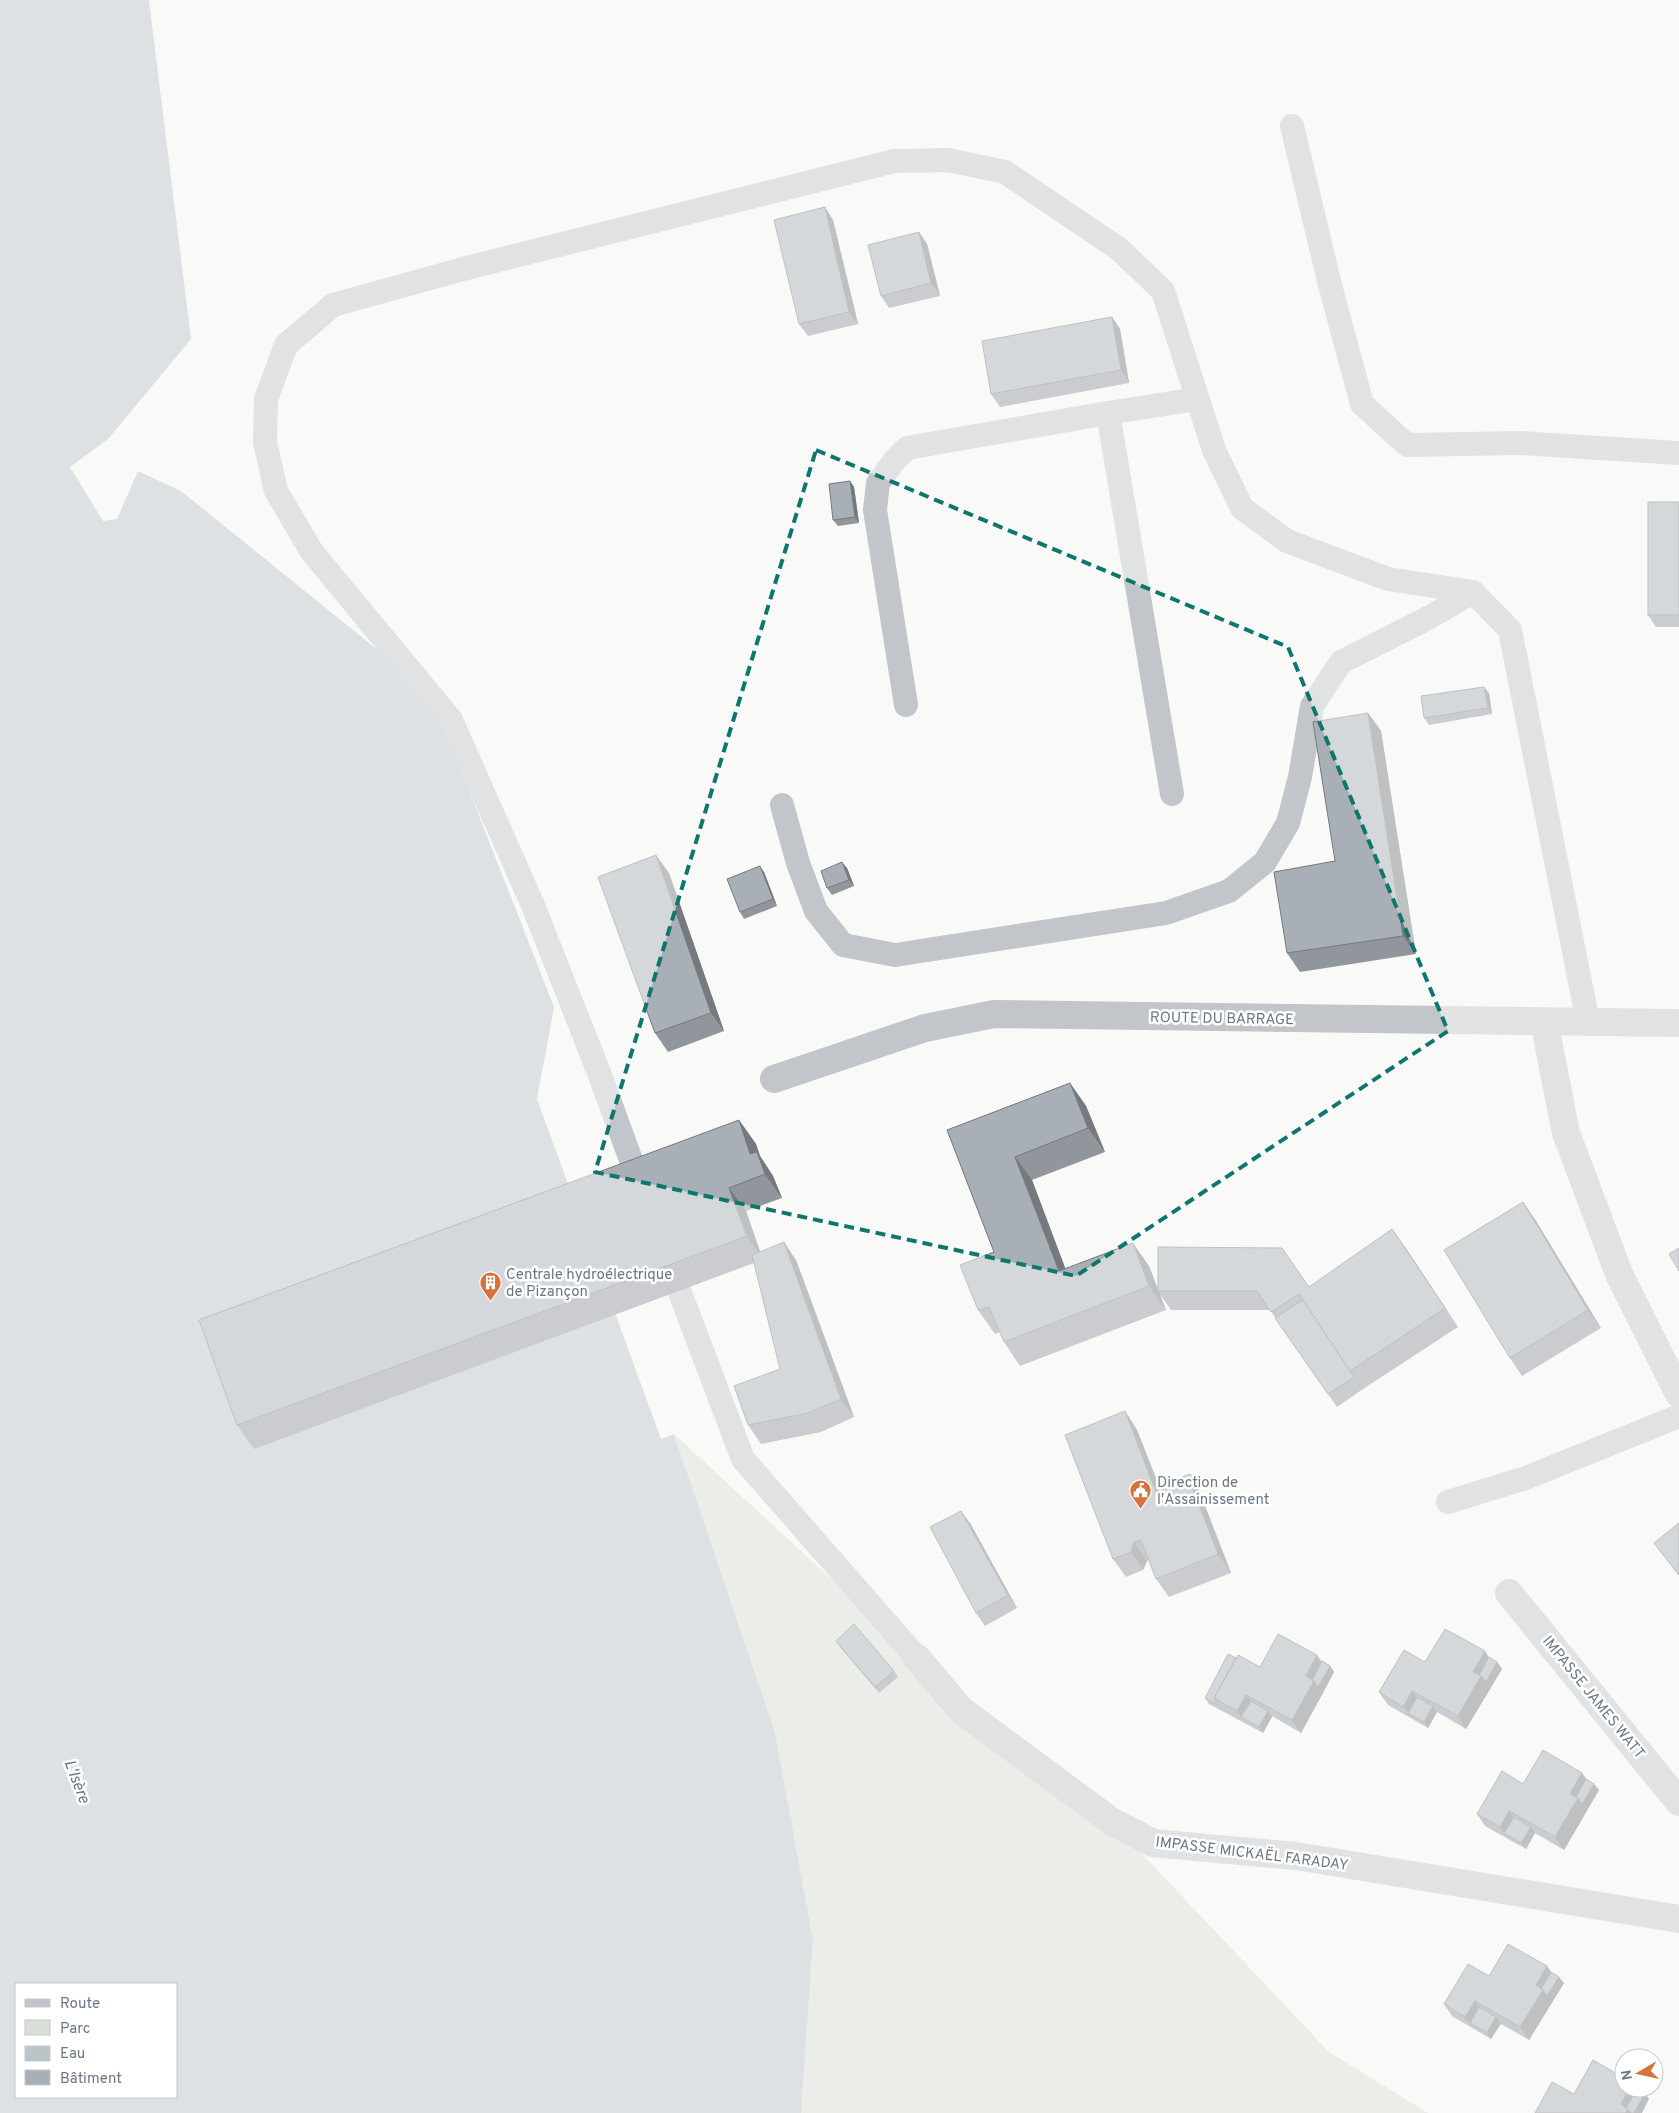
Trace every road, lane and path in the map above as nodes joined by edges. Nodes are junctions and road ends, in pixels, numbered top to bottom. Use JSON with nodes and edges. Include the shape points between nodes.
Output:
{"nodes":[{"id":1,"x":1292,"y":126,"type":"dead end"},
{"id":2,"x":1197,"y":399,"type":"junction"},
{"id":3,"x":1108,"y":413,"type":"junction"},
{"id":4,"x":1679,"y":453,"type":"edge"},
{"id":5,"x":1473,"y":592,"type":"junction"},
{"id":6,"x":906,"y":705,"type":"dead end"},
{"id":7,"x":1172,"y":794,"type":"dead end"},
{"id":8,"x":782,"y":805,"type":"dead end"},
{"id":9,"x":1544,"y":1021,"type":"junction"},
{"id":10,"x":1588,"y":1022,"type":"junction"},
{"id":11,"x":1679,"y":1023,"type":"edge"},
{"id":12,"x":774,"y":1080,"type":"dead end"},
{"id":13,"x":649,"y":1209,"type":"edge"},
{"id":14,"x":659,"y":1236,"type":"edge"},
{"id":15,"x":1679,"y":1394,"type":"edge"},
{"id":16,"x":1679,"y":1416,"type":"edge"},
{"id":17,"x":1448,"y":1502,"type":"dead end"},
{"id":18,"x":1509,"y":1593,"type":"dead end"},
{"id":19,"x":917,"y":1658,"type":"joint"},
{"id":20,"x":1679,"y":1802,"type":"edge"},
{"id":21,"x":1679,"y":1919,"type":"edge"}],
"edges":[{"from":1,"to":4,"type":"lane","via":[[1362,404],[1407,445],[1522,443]]},
{"from":2,"to":3,"type":"lane"},
{"from":2,"to":5,"type":"lane","via":[[1214,450],[1242,508],[1287,541],[1388,580]]},
{"from":2,"to":13,"type":"lane","via":[[1163,291],[1119,248],[1005,172],[948,160],[894,161],[342,302],[333,305],[286,344],[266,399],[265,442],[276,491],[312,552],[452,720],[536,912]]},
{"from":3,"to":6,"type":"lane","via":[[907,448],[878,483],[875,510]]},
{"from":3,"to":7,"type":"lane"},
{"from":5,"to":8,"type":"lane","via":[[1341,662],[1312,706],[1300,777],[1288,823],[1265,862],[1230,891],[1166,913],[895,955],[843,945],[816,911]]},
{"from":5,"to":10,"type":"lane","via":[[1510,630]]},
{"from":9,"to":10,"type":"street","name":"ROUTE DU BARRAGE"},
{"from":9,"to":12,"type":"street","name":"ROUTE DU BARRAGE","via":[[994,1014],[925,1028]]},
{"from":9,"to":15,"type":"street","via":[[1566,1133],[1619,1274]]},
{"from":10,"to":11,"type":"street","name":"ROUTE DU BARRAGE"},
{"from":14,"to":19,"type":"lane","via":[[743,1459]]},
{"from":16,"to":17,"type":"lane","via":[[1526,1478]]},
{"from":18,"to":20,"type":"street","name":"IMPASSE JAMES WATT"},
{"from":19,"to":21,"type":"street","name":"IMPASSE MICKAËL FARADAY","via":[[961,1710],[1111,1821],[1153,1843],[1296,1856]]}]}
